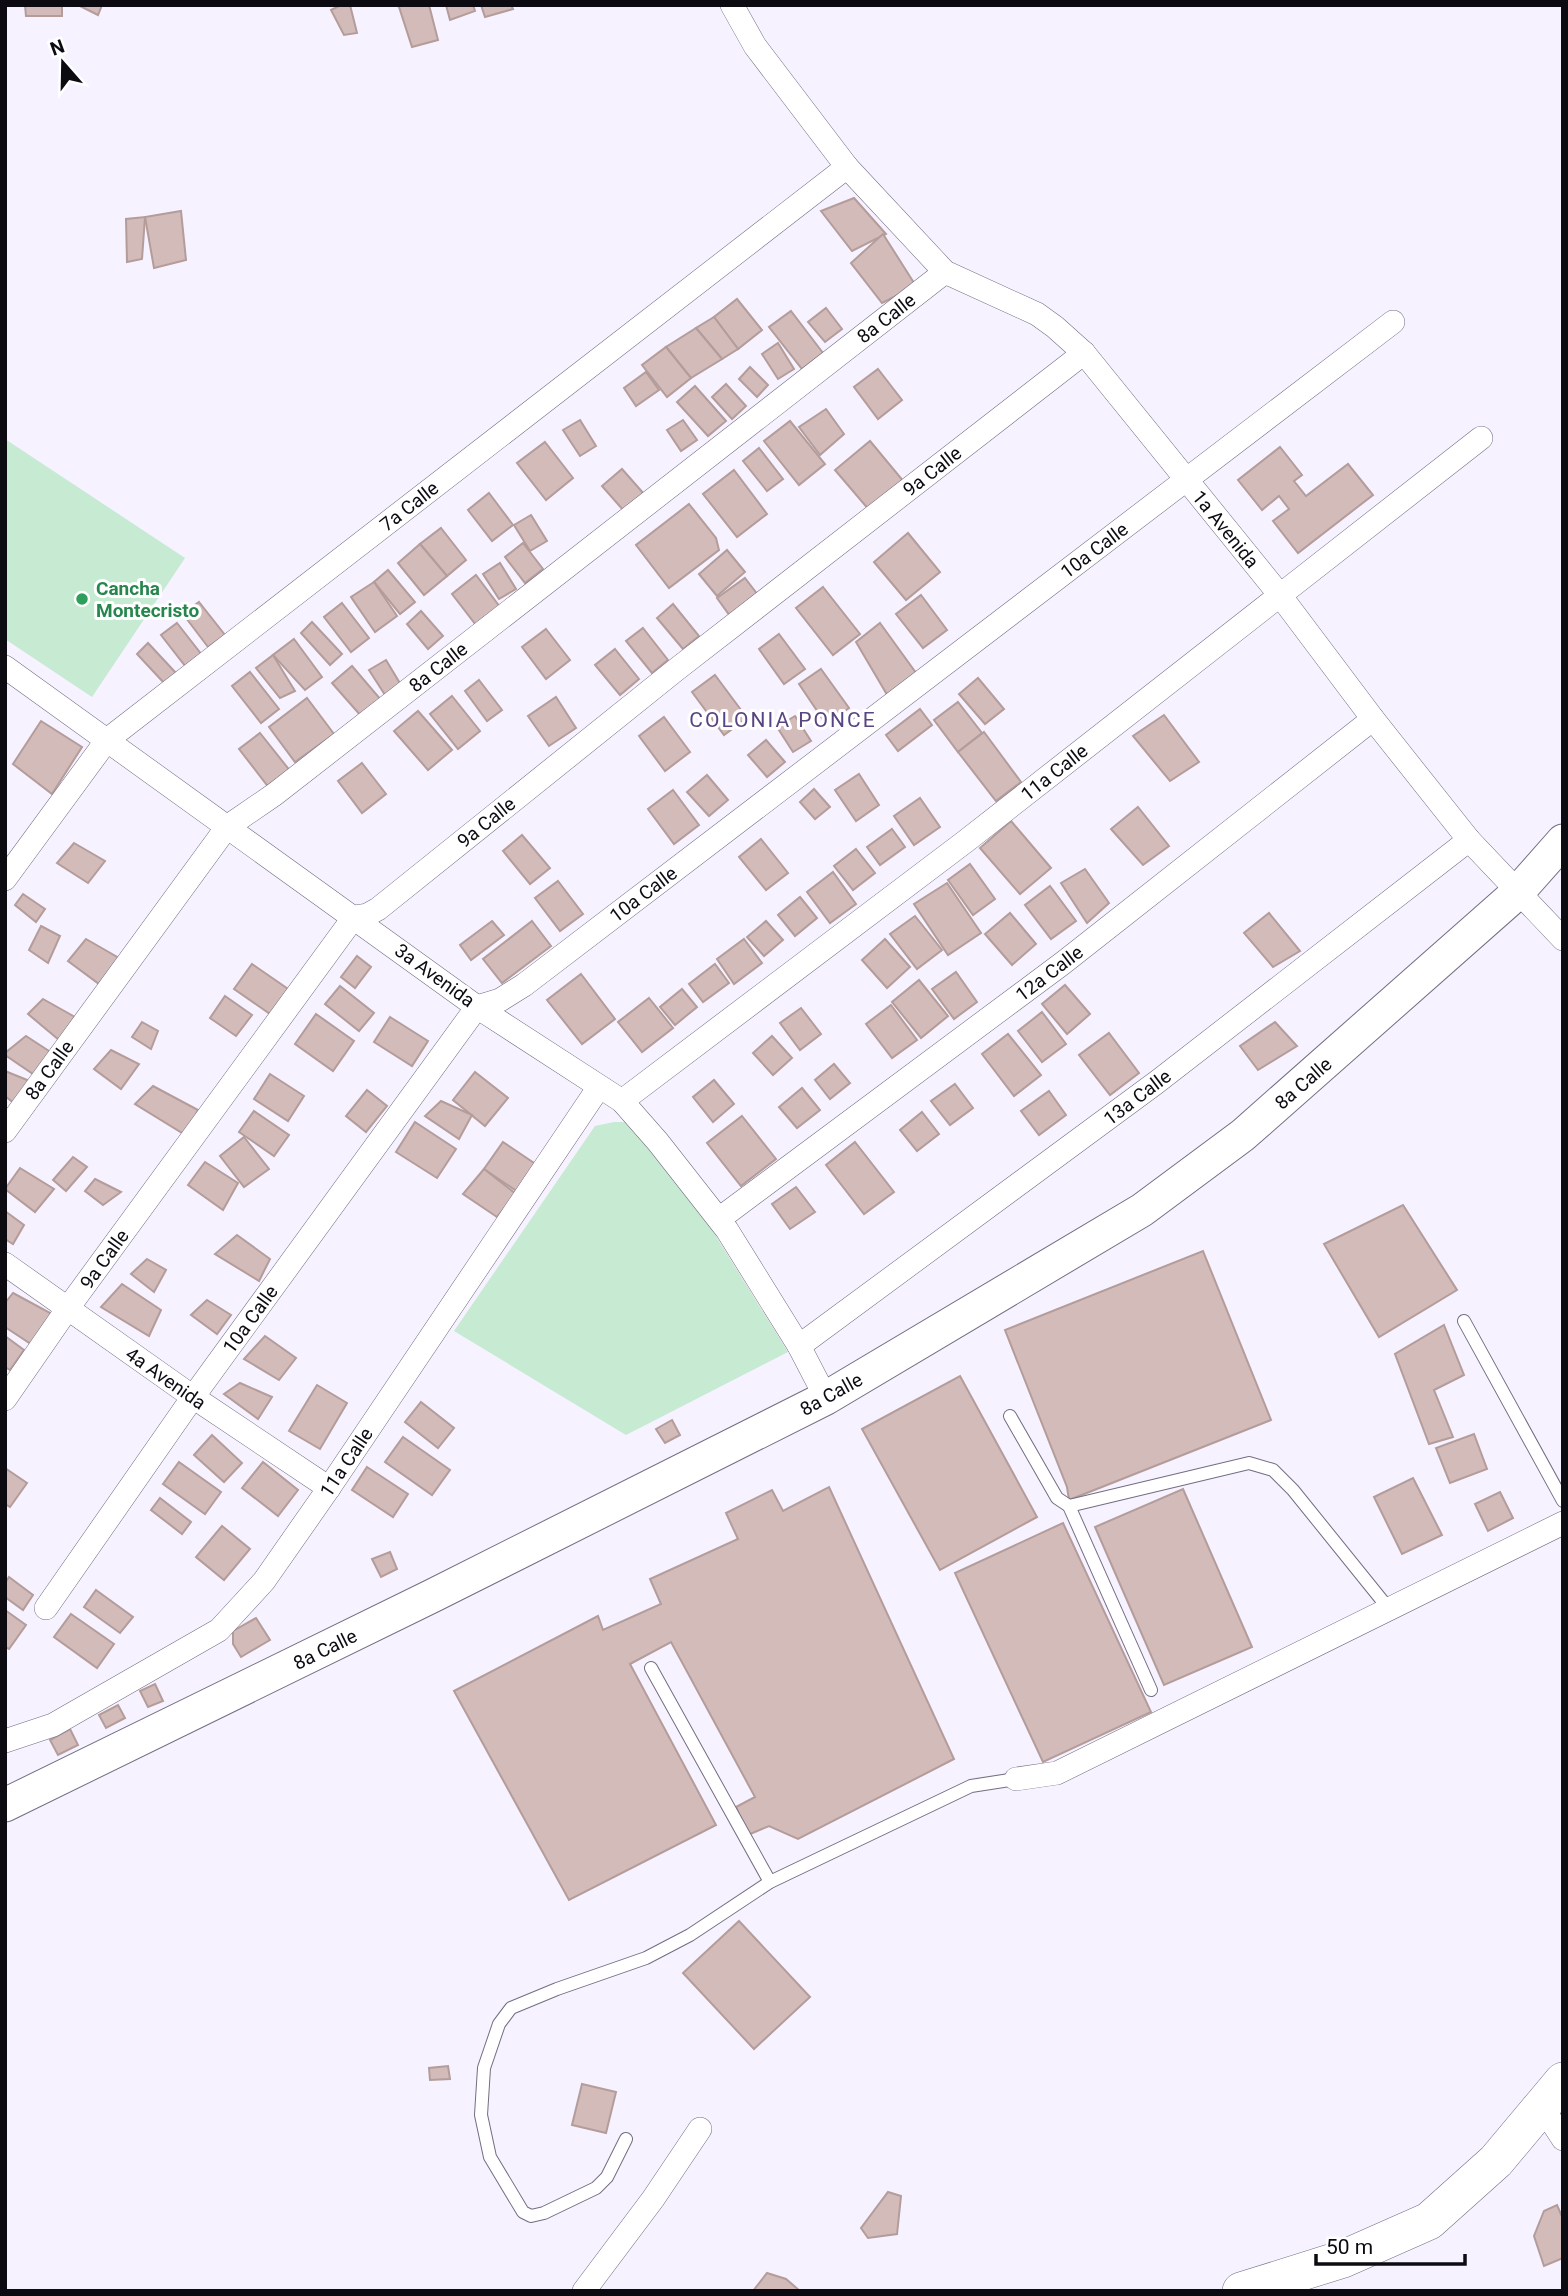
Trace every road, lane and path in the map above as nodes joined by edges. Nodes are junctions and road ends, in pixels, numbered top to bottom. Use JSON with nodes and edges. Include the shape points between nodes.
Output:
{"nodes":[{"id":1,"x":732,"y":5,"type":"edge"},
{"id":2,"x":847,"y":167,"type":"junction"},
{"id":3,"x":945,"y":272,"type":"junction"},
{"id":4,"x":1392,"y":322,"type":"dead end"},
{"id":5,"x":1084,"y":353,"type":"junction"},
{"id":6,"x":1481,"y":438,"type":"dead end"},
{"id":7,"x":1186,"y":480,"type":"junction"},
{"id":8,"x":1279,"y":594,"type":"junction"},
{"id":9,"x":5,"y":667,"type":"edge"},
{"id":10,"x":1373,"y":719,"type":"junction"},
{"id":11,"x":107,"y":740,"type":"junction"},
{"id":12,"x":227,"y":827,"type":"junction"},
{"id":13,"x":1469,"y":841,"type":"junction"},
{"id":14,"x":1563,"y":841,"type":"edge"},
{"id":15,"x":5,"y":879,"type":"edge"},
{"id":16,"x":1517,"y":893,"type":"junction"},
{"id":17,"x":354,"y":917,"type":"junction"},
{"id":18,"x":1563,"y":939,"type":"edge"},
{"id":19,"x":477,"y":1007,"type":"junction"},
{"id":20,"x":599,"y":1087,"type":"junction"},
{"id":21,"x":622,"y":1101,"type":"junction"},
{"id":22,"x":5,"y":1131,"type":"edge"},
{"id":23,"x":719,"y":1219,"type":"junction"},
{"id":24,"x":5,"y":1264,"type":"edge"},
{"id":25,"x":68,"y":1308,"type":"junction"},
{"id":26,"x":1464,"y":1321,"type":"dead end"},
{"id":27,"x":799,"y":1346,"type":"junction"},
{"id":28,"x":193,"y":1397,"type":"junction"},
{"id":29,"x":826,"y":1398,"type":"junction"},
{"id":30,"x":5,"y":1399,"type":"edge"},
{"id":31,"x":1010,"y":1416,"type":"dead end"},
{"id":32,"x":329,"y":1488,"type":"junction"},
{"id":33,"x":1563,"y":1501,"type":"edge"},
{"id":34,"x":1069,"y":1506,"type":"junction"},
{"id":35,"x":1563,"y":1523,"type":"edge"},
{"id":36,"x":46,"y":1608,"type":"dead end"},
{"id":37,"x":1389,"y":1609,"type":"junction"},
{"id":38,"x":651,"y":1668,"type":"dead end"},
{"id":39,"x":1151,"y":1690,"type":"dead end"},
{"id":40,"x":5,"y":1741,"type":"edge"},
{"id":41,"x":1016,"y":1779,"type":"joint"},
{"id":42,"x":5,"y":1805,"type":"edge"},
{"id":43,"x":770,"y":1882,"type":"junction"},
{"id":44,"x":1556,"y":2094,"type":"edge"},
{"id":45,"x":700,"y":2129,"type":"dead end"},
{"id":46,"x":626,"y":2139,"type":"dead end"},
{"id":47,"x":1563,"y":2139,"type":"edge"},
{"id":48,"x":1274,"y":2285,"type":"edge"},
{"id":49,"x":584,"y":2291,"type":"edge"},
{"id":50,"x":1241,"y":2291,"type":"edge"}],
"edges":[{"from":1,"to":2,"type":"street","name":"1a Avenida","via":[[755,46]]},
{"from":2,"to":3,"type":"street","name":"1a Avenida"},
{"from":2,"to":11,"type":"street","name":"7a Calle"},
{"from":3,"to":5,"type":"street","name":"1a Avenida","via":[[1037,314]]},
{"from":3,"to":12,"type":"street","name":"8a Calle"},
{"from":4,"to":7,"type":"street","name":"10a Calle"},
{"from":5,"to":7,"type":"street","name":"1a Avenida"},
{"from":5,"to":17,"type":"street","name":"9a Calle","via":[[677,669],[378,909]]},
{"from":6,"to":8,"type":"street","name":"11a Calle"},
{"from":7,"to":8,"type":"street","name":"1a Avenida"},
{"from":7,"to":19,"type":"street","name":"10a Calle","via":[[524,985]]},
{"from":8,"to":10,"type":"street","name":"1a Avenida"},
{"from":8,"to":21,"type":"street","name":"11a Calle","via":[[966,841]]},
{"from":9,"to":11,"type":"street","name":"3a Avenida"},
{"from":10,"to":13,"type":"street","name":"1a Avenida"},
{"from":10,"to":23,"type":"street","name":"12a Calle","via":[[1063,963]]},
{"from":11,"to":12,"type":"street","name":"3a Avenida"},
{"from":11,"to":15,"type":"street","name":"7a Calle"},
{"from":12,"to":17,"type":"street","name":"3a Avenida"},
{"from":12,"to":22,"type":"street","name":"8a Calle"},
{"from":13,"to":16,"type":"street","name":"1a Avenida"},
{"from":13,"to":27,"type":"street","name":"13a Calle","via":[[1157,1082]]},
{"from":14,"to":16,"type":"street","name":"8a Calle"},
{"from":16,"to":18,"type":"street","name":"1a Avenida"},
{"from":16,"to":29,"type":"street","name":"8a Calle","via":[[1243,1135],[1142,1210]]},
{"from":17,"to":19,"type":"street","name":"3a Avenida"},
{"from":17,"to":25,"type":"street","name":"9a Calle"},
{"from":19,"to":20,"type":"street","name":"3a Avenida"},
{"from":19,"to":28,"type":"street","name":"10a Calle"},
{"from":20,"to":21,"type":"street","name":"3a Avenida"},
{"from":20,"to":32,"type":"street","name":"11a Calle"},
{"from":21,"to":23,"type":"street","name":"3a Avenida"},
{"from":23,"to":27,"type":"street","name":"3a Avenida"},
{"from":24,"to":25,"type":"street","name":"4a Avenida"},
{"from":25,"to":28,"type":"street","name":"4a Avenida"},
{"from":25,"to":30,"type":"street","name":"9a Calle"},
{"from":26,"to":33,"type":"lane"},
{"from":27,"to":29,"type":"street","name":"3a Avenida"},
{"from":28,"to":32,"type":"street","name":"4a Avenida"},
{"from":28,"to":36,"type":"street","name":"10a Calle"},
{"from":29,"to":42,"type":"street","name":"8a Calle"},
{"from":31,"to":34,"type":"lane","via":[[1057,1498]]},
{"from":32,"to":40,"type":"street","name":"11a Calle","via":[[264,1581],[219,1630],[53,1725]]},
{"from":34,"to":37,"type":"lane","via":[[1249,1463],[1273,1470]]},
{"from":34,"to":39,"type":"lane"},
{"from":35,"to":37,"type":"street"},
{"from":37,"to":41,"type":"street","via":[[1057,1773]]},
{"from":38,"to":43,"type":"lane"},
{"from":41,"to":43,"type":"lane","via":[[971,1786]]},
{"from":43,"to":46,"type":"lane","via":[[690,1935],[646,1958],[526,2000],[511,2008],[499,2024],[484,2068],[481,2115],[491,2157],[523,2212],[531,2216],[544,2213],[596,2188],[607,2177]]},
{"from":44,"to":47,"type":"street"},
{"from":44,"to":48,"type":"main road","via":[[1496,2161],[1429,2221]]},
{"from":45,"to":49,"type":"street"},
{"from":48,"to":50,"type":"main road"}]}
